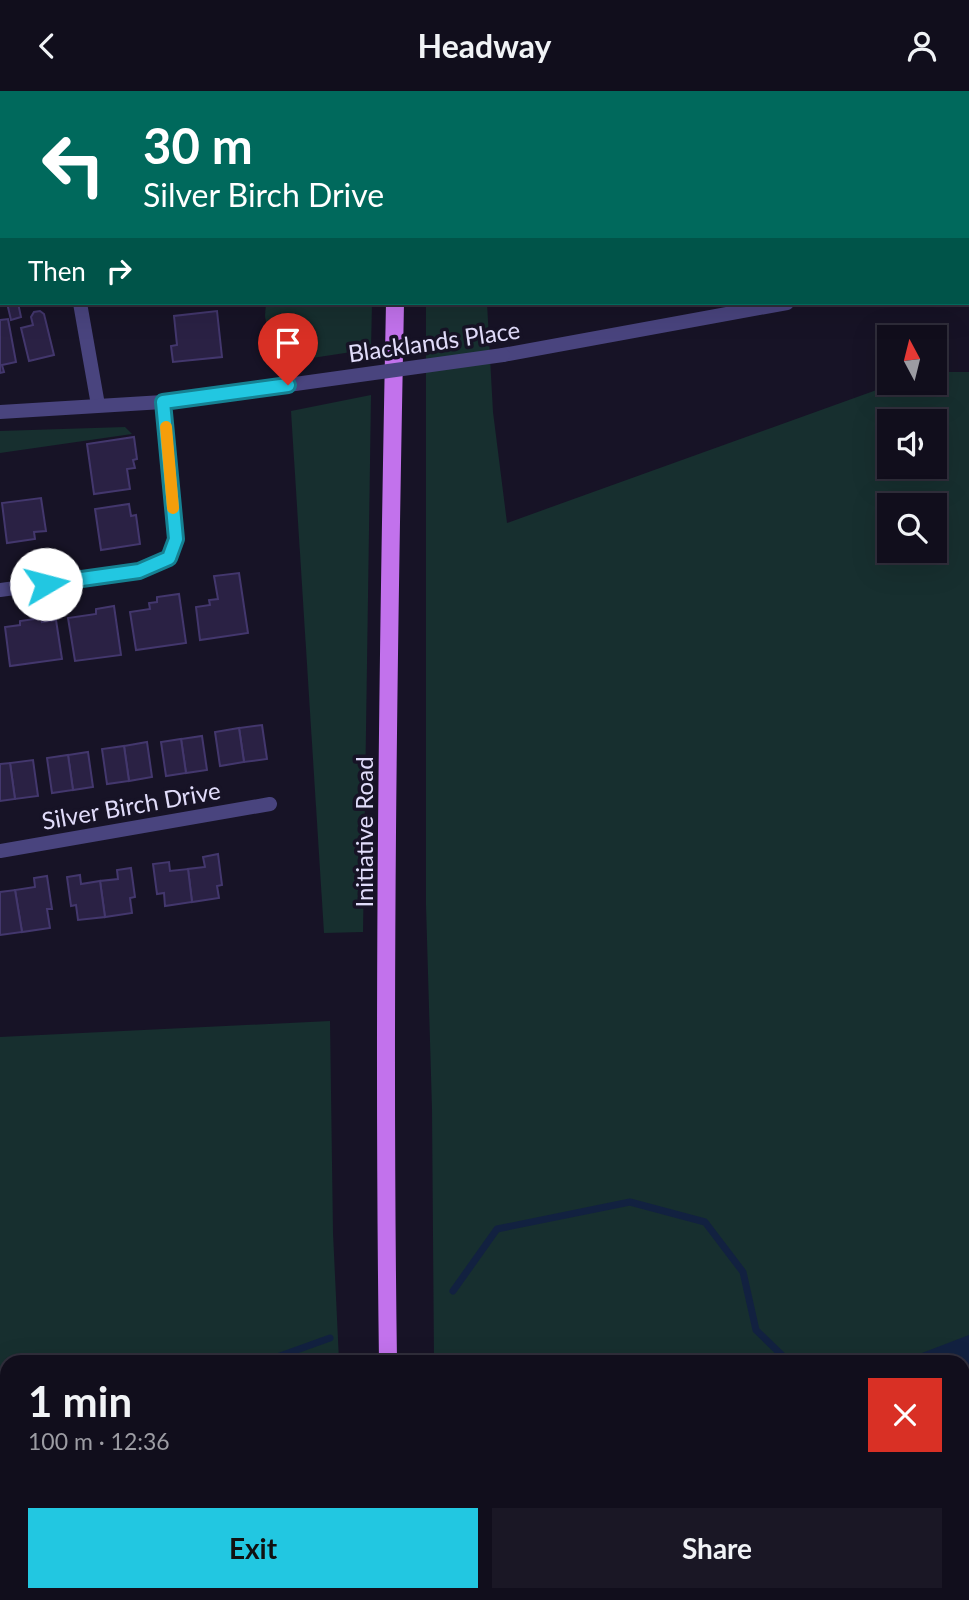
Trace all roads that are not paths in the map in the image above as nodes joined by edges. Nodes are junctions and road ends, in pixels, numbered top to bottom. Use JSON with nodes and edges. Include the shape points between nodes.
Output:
{"nodes":[{"id":1,"x":80,"y":305,"type":"edge"},
{"id":2,"x":395,"y":305,"type":"edge"},
{"id":3,"x":777,"y":305,"type":"edge"},
{"id":4,"x":163,"y":402,"type":"junction"},
{"id":5,"x":98,"y":405,"type":"junction"},
{"id":6,"x":0,"y":412,"type":"edge"},
{"id":7,"x":0,"y":590,"type":"edge"},
{"id":8,"x":270,"y":804,"type":"dead end"},
{"id":9,"x":0,"y":851,"type":"edge"},
{"id":10,"x":387,"y":1355,"type":"edge"}],
"edges":[{"from":1,"to":5,"type":"street"},
{"from":2,"to":10,"type":"main road","name":"Initiative Road","via":[[385,1150]]},
{"from":3,"to":4,"type":"street","name":"Blacklands Place","bridge":true,"via":[[503,355]]},
{"from":4,"to":5,"type":"street","name":"Blacklands Place"},
{"from":4,"to":7,"type":"street","via":[[176,539],[169,558],[139,571]]},
{"from":5,"to":6,"type":"street","name":"Blacklands Place"},
{"from":8,"to":9,"type":"street","name":"Silver Birch Drive"}]}
